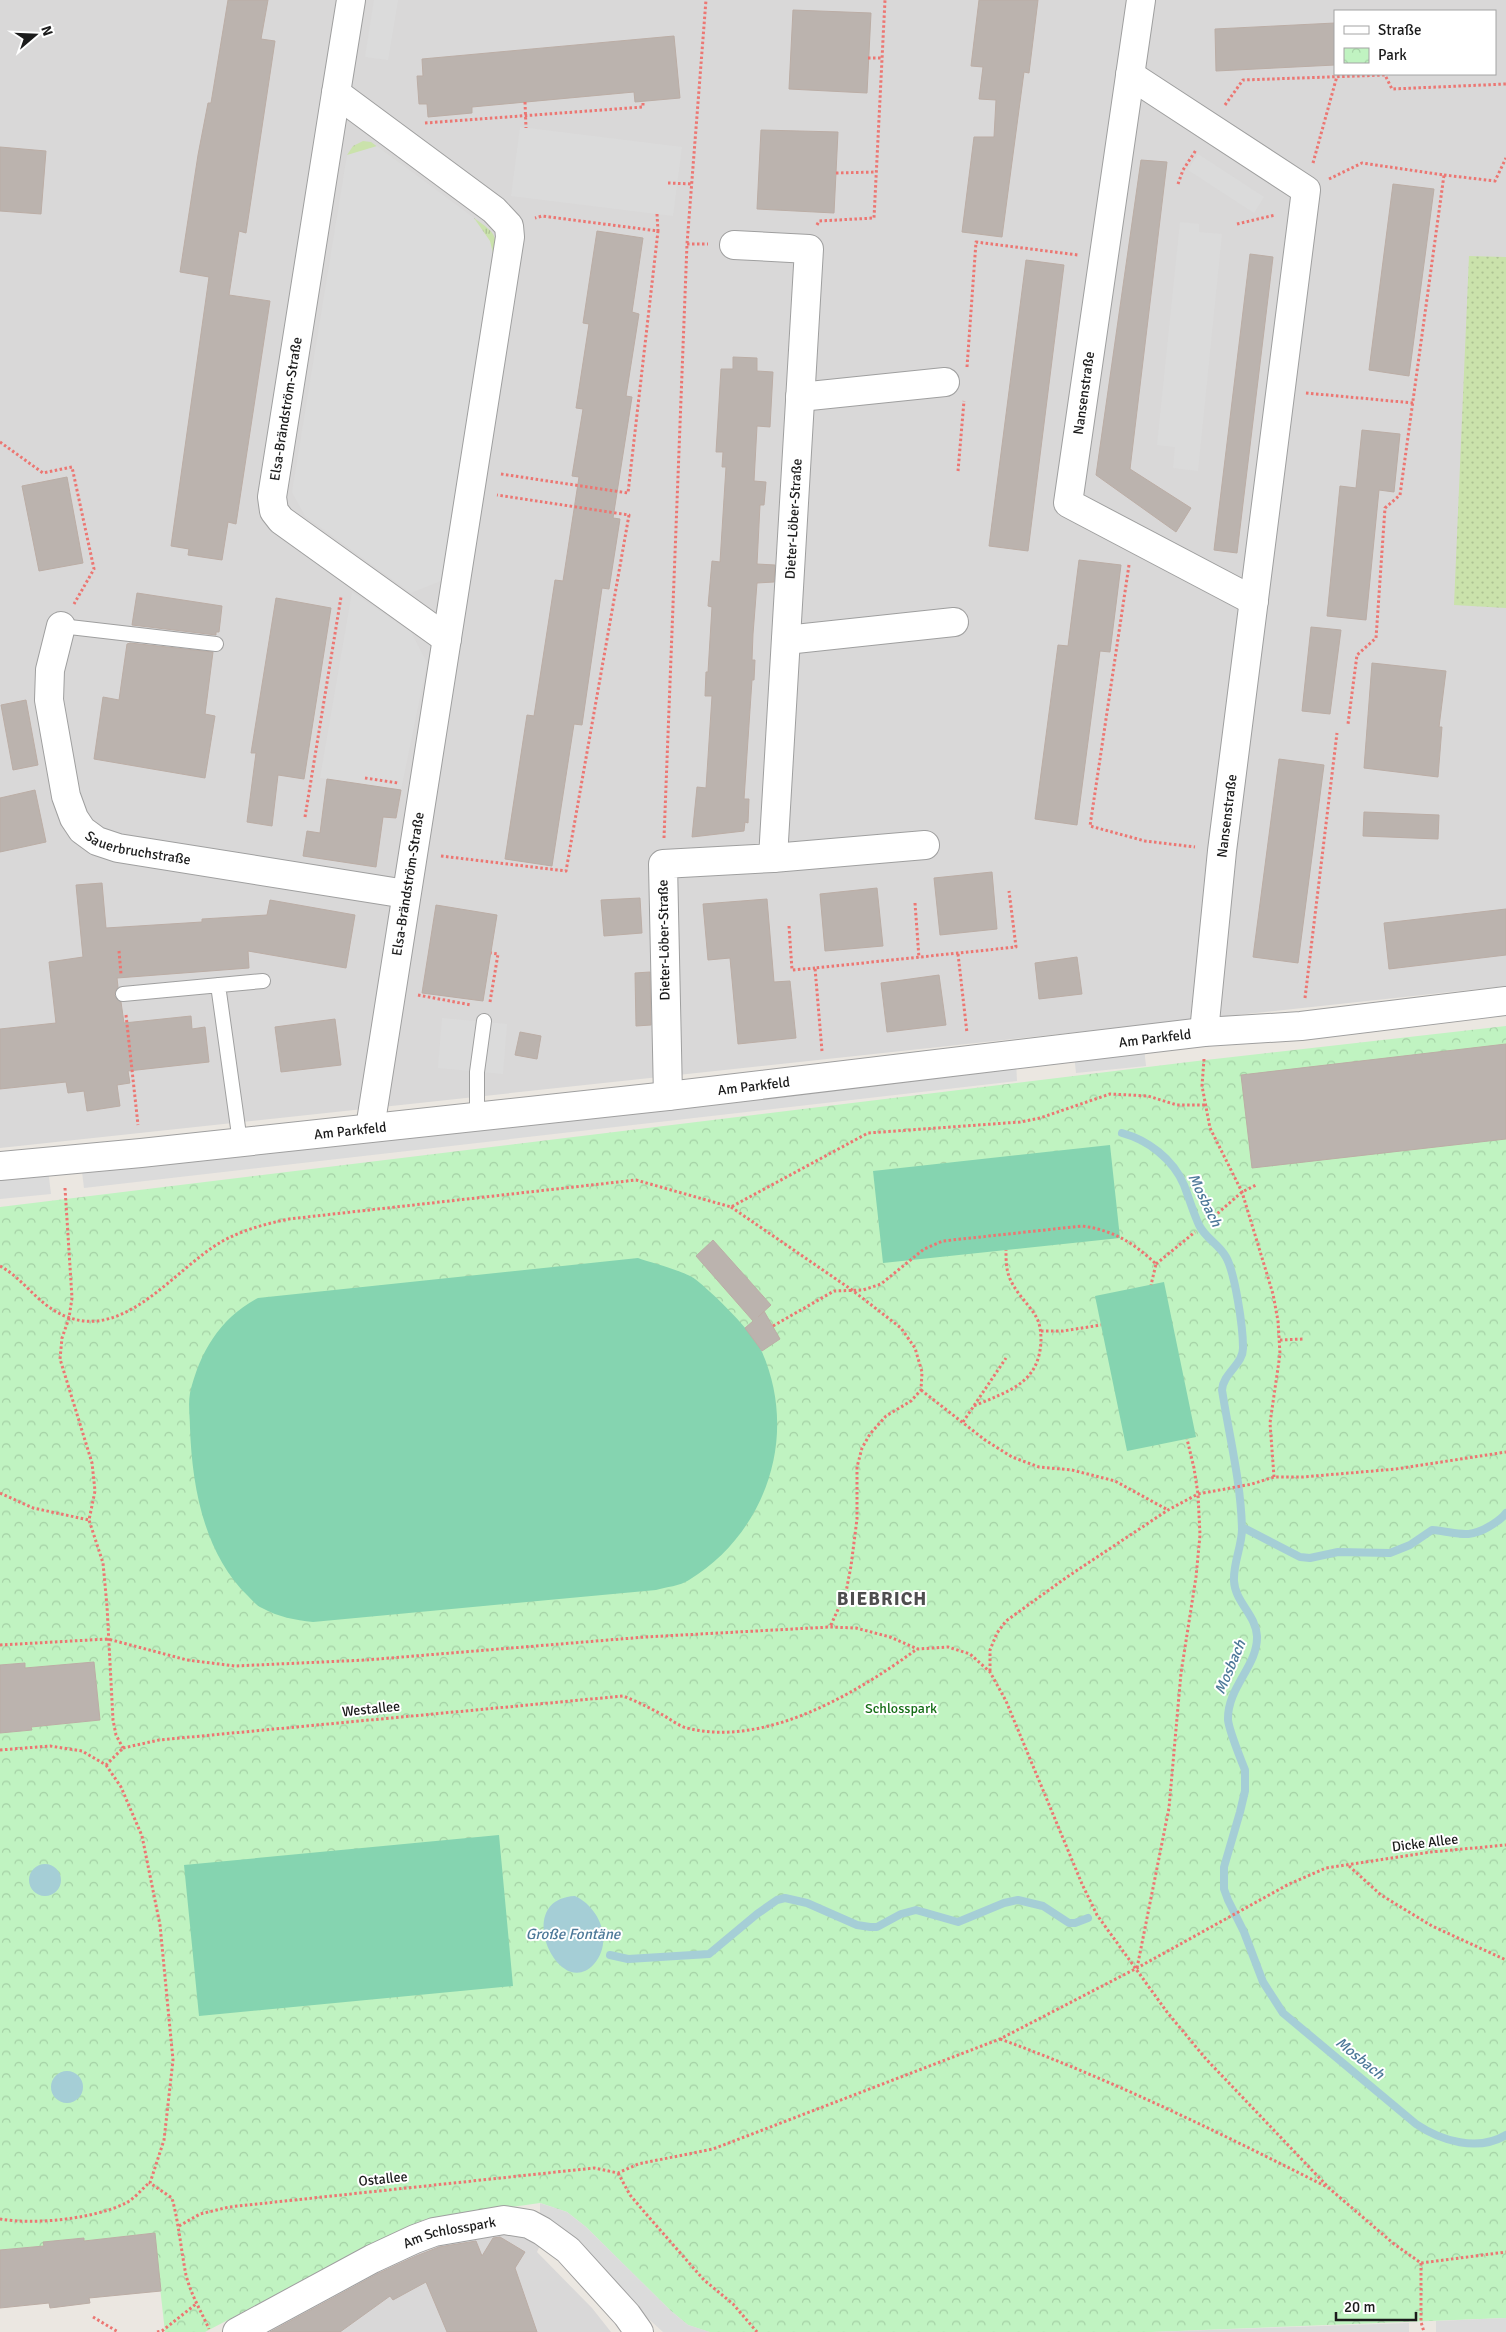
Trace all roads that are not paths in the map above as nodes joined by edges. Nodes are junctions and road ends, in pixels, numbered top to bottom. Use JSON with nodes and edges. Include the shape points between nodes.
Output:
{"nodes":[{"id":1,"x":352,"y":0,"type":"edge"},
{"id":2,"x":1141,"y":0,"type":"edge"},
{"id":3,"x":1130,"y":75,"type":"junction"},
{"id":4,"x":336,"y":93,"type":"junction"},
{"id":5,"x":734,"y":245,"type":"dead end"},
{"id":6,"x":959,"y":383,"type":"road end"},
{"id":7,"x":800,"y":396,"type":"junction"},
{"id":8,"x":1254,"y":601,"type":"junction"},
{"id":9,"x":954,"y":622,"type":"dead end"},
{"id":10,"x":61,"y":626,"type":"joint"},
{"id":11,"x":447,"y":640,"type":"junction"},
{"id":12,"x":786,"y":640,"type":"junction"},
{"id":13,"x":216,"y":644,"type":"dead end"},
{"id":14,"x":924,"y":846,"type":"dead end"},
{"id":15,"x":773,"y":858,"type":"junction"},
{"id":16,"x":406,"y":894,"type":"junction"},
{"id":17,"x":263,"y":981,"type":"dead end"},
{"id":18,"x":218,"y":985,"type":"junction"},
{"id":19,"x":124,"y":994,"type":"road end"},
{"id":20,"x":1506,"y":1001,"type":"edge"},
{"id":21,"x":486,"y":1015,"type":"road end"},
{"id":22,"x":1204,"y":1032,"type":"junction"},
{"id":23,"x":668,"y":1096,"type":"junction"},
{"id":24,"x":477,"y":1116,"type":"junction"},
{"id":25,"x":370,"y":1128,"type":"junction"},
{"id":26,"x":240,"y":1142,"type":"junction"},
{"id":27,"x":0,"y":1166,"type":"edge"},
{"id":28,"x":224,"y":2332,"type":"edge"},
{"id":29,"x":640,"y":2332,"type":"edge"}],
"edges":[{"from":1,"to":4,"type":"street","name":"Elsa-Brändström-Straße"},
{"from":2,"to":3,"type":"street","name":"Nansenstraße"},
{"from":3,"to":8,"type":"street","name":"Nansenstraße","via":[[1306,190]]},
{"from":3,"to":8,"type":"street","name":"Nansenstraße","via":[[1068,503]]},
{"from":4,"to":11,"type":"street","name":"Elsa-Brändström-Straße","via":[[494,210],[509,226],[510,237]]},
{"from":4,"to":11,"type":"street","name":"Elsa-Brändström-Straße","via":[[272,497],[274,511],[281,520]]},
{"from":5,"to":7,"type":"street","name":"Dieter-Löber-Straße","via":[[809,249]]},
{"from":6,"to":7,"type":"street"},
{"from":7,"to":12,"type":"street","name":"Dieter-Löber-Straße"},
{"from":8,"to":22,"type":"street","name":"Nansenstraße","via":[[1222,851]]},
{"from":9,"to":12,"type":"street"},
{"from":10,"to":13,"type":"lane"},
{"from":10,"to":16,"type":"street","name":"Sauerbruchstraße","via":[[50,670],[49,700],[66,796],[82,830],[97,841],[118,848]]},
{"from":11,"to":16,"type":"street","name":"Elsa-Brändström-Straße"},
{"from":12,"to":15,"type":"street","name":"Dieter-Löber-Straße"},
{"from":14,"to":15,"type":"street","name":"Dieter-Löber-Straße"},
{"from":15,"to":23,"type":"street","name":"Dieter-Löber-Straße","via":[[663,864]]},
{"from":16,"to":25,"type":"street","name":"Elsa-Brändström-Straße"},
{"from":17,"to":18,"type":"lane"},
{"from":18,"to":19,"type":"lane"},
{"from":18,"to":26,"type":"lane"},
{"from":20,"to":22,"type":"street","name":"Am Parkfeld","via":[[1302,1026]]},
{"from":21,"to":24,"type":"lane","via":[[477,1072]]},
{"from":22,"to":23,"type":"street","name":"Am Parkfeld"},
{"from":23,"to":24,"type":"street","name":"Am Parkfeld"},
{"from":24,"to":25,"type":"street","name":"Am Parkfeld"},
{"from":25,"to":26,"type":"street","name":"Am Parkfeld"},
{"from":26,"to":27,"type":"street","name":"Am Parkfeld"},
{"from":28,"to":29,"type":"street","name":"Am Schlosspark","via":[[415,2238],[504,2220],[529,2224],[568,2250]]}]}
